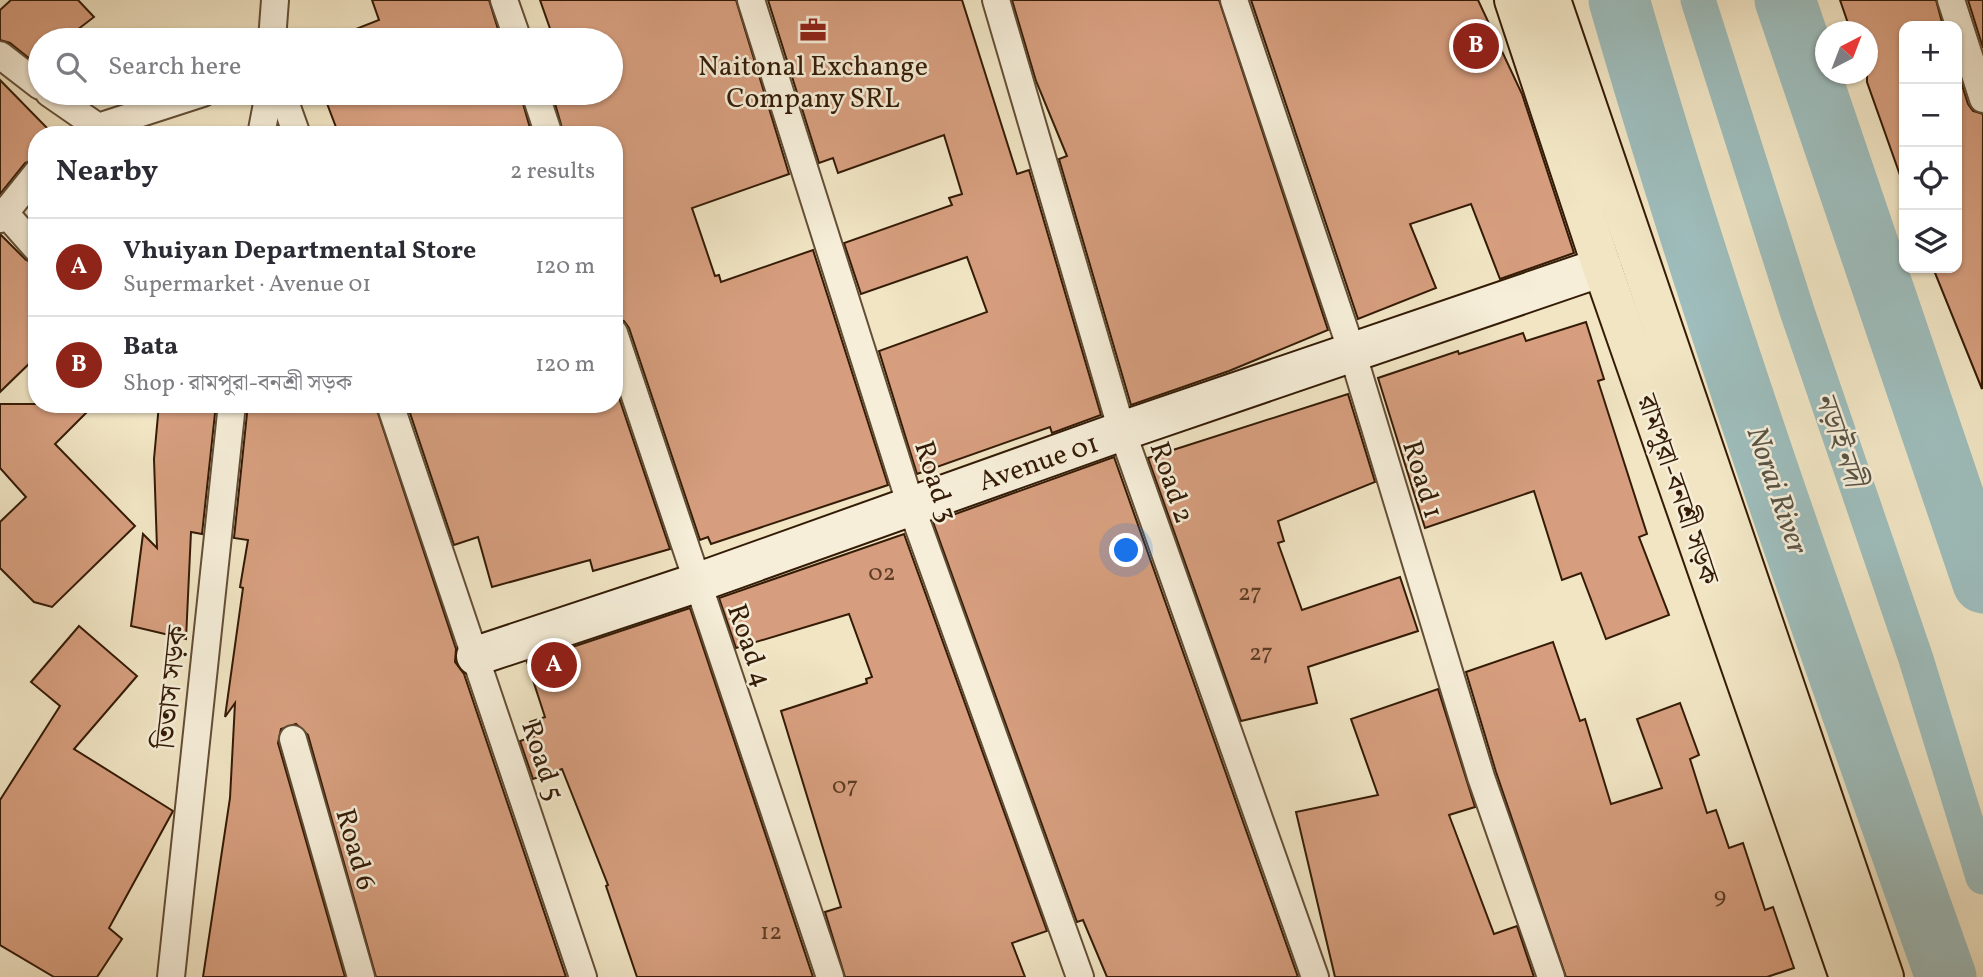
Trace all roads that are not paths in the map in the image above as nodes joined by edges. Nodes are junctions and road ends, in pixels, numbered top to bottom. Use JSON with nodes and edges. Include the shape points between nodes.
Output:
{"nodes":[{"id":1,"x":275,"y":0,"type":"edge"},
{"id":2,"x":505,"y":0,"type":"edge"},
{"id":3,"x":751,"y":0,"type":"edge"},
{"id":4,"x":996,"y":0,"type":"edge"},
{"id":5,"x":1234,"y":0,"type":"edge"},
{"id":6,"x":1514,"y":0,"type":"edge"},
{"id":7,"x":1551,"y":0,"type":"edge"},
{"id":8,"x":1951,"y":0,"type":"edge"},
{"id":9,"x":273,"y":28,"type":"edge"},
{"id":10,"x":514,"y":28,"type":"edge"},
{"id":11,"x":1972,"y":29,"type":"edge"},
{"id":12,"x":0,"y":55,"type":"edge"},
{"id":13,"x":28,"y":77,"type":"edge"},
{"id":14,"x":1983,"y":99,"type":"edge"},
{"id":15,"x":58,"y":105,"type":"edge"},
{"id":16,"x":166,"y":105,"type":"edge"},
{"id":17,"x":267,"y":105,"type":"edge"},
{"id":18,"x":286,"y":105,"type":"edge"},
{"id":19,"x":539,"y":105,"type":"edge"},
{"id":20,"x":73,"y":126,"type":"edge"},
{"id":21,"x":101,"y":126,"type":"edge"},
{"id":22,"x":263,"y":126,"type":"edge"},
{"id":23,"x":294,"y":126,"type":"edge"},
{"id":24,"x":546,"y":126,"type":"edge"},
{"id":25,"x":28,"y":184,"type":"edge"},
{"id":26,"x":3,"y":216,"type":"edge"},
{"id":27,"x":28,"y":240,"type":"edge"},
{"id":28,"x":1602,"y":267,"type":"junction"},
{"id":29,"x":1353,"y":355,"type":"junction"},
{"id":30,"x":623,"y":360,"type":"edge"},
{"id":31,"x":231,"y":413,"type":"edge"},
{"id":32,"x":393,"y":413,"type":"edge"},
{"id":33,"x":1122,"y":431,"type":"junction"},
{"id":34,"x":911,"y":506,"type":"junction"},
{"id":35,"x":696,"y":583,"type":"junction"},
{"id":36,"x":476,"y":656,"type":"junction"},
{"id":37,"x":293,"y":739,"type":"dead end"},
{"id":38,"x":171,"y":977,"type":"edge"},
{"id":39,"x":361,"y":977,"type":"edge"},
{"id":40,"x":583,"y":977,"type":"edge"},
{"id":41,"x":830,"y":977,"type":"edge"},
{"id":42,"x":1080,"y":977,"type":"edge"},
{"id":43,"x":1315,"y":977,"type":"edge"},
{"id":44,"x":1551,"y":977,"type":"edge"},
{"id":45,"x":1849,"y":977,"type":"edge"},
{"id":46,"x":1884,"y":977,"type":"edge"}],
"edges":[{"from":1,"to":9,"type":"street"},
{"from":2,"to":10,"type":"street"},
{"from":3,"to":34,"type":"street","name":"Road 3"},
{"from":4,"to":33,"type":"street","name":"Road 2"},
{"from":5,"to":29,"type":"street","name":"Road 1"},
{"from":6,"to":28,"type":"main road","name":"রামপুরা-বনশ্রী সড়ক"},
{"from":7,"to":46,"type":"main road","name":"রামপুরা-বনশ্রী সড়ক"},
{"from":8,"to":11,"type":"street"},
{"from":11,"to":14,"type":"street"},
{"from":12,"to":13,"type":"street"},
{"from":15,"to":20,"type":"street"},
{"from":16,"to":21,"type":"street"},
{"from":17,"to":22,"type":"street"},
{"from":18,"to":23,"type":"street"},
{"from":19,"to":24,"type":"street"},
{"from":25,"to":26,"type":"street"},
{"from":26,"to":27,"type":"street"},
{"from":28,"to":29,"type":"street","name":"Avenue 01"},
{"from":28,"to":45,"type":"main road","name":"রামপুরা-বনশ্রী সড়ক"},
{"from":29,"to":33,"type":"street","name":"Avenue 01"},
{"from":29,"to":44,"type":"street","name":"Road 1","via":[[1481,777]]},
{"from":30,"to":35,"type":"street","name":"Road 4"},
{"from":31,"to":38,"type":"street","name":"তিতাস সড়ক"},
{"from":32,"to":36,"type":"street","name":"Road 5"},
{"from":33,"to":34,"type":"street","name":"Avenue 01"},
{"from":33,"to":43,"type":"street","name":"Road 2"},
{"from":34,"to":35,"type":"street","name":"Avenue 01"},
{"from":34,"to":42,"type":"street","name":"Road 3"},
{"from":35,"to":36,"type":"street","name":"Avenue 01"},
{"from":35,"to":41,"type":"street","name":"Road 4"},
{"from":36,"to":40,"type":"street","name":"Road 5"},
{"from":37,"to":39,"type":"street","name":"Road 6"}]}
